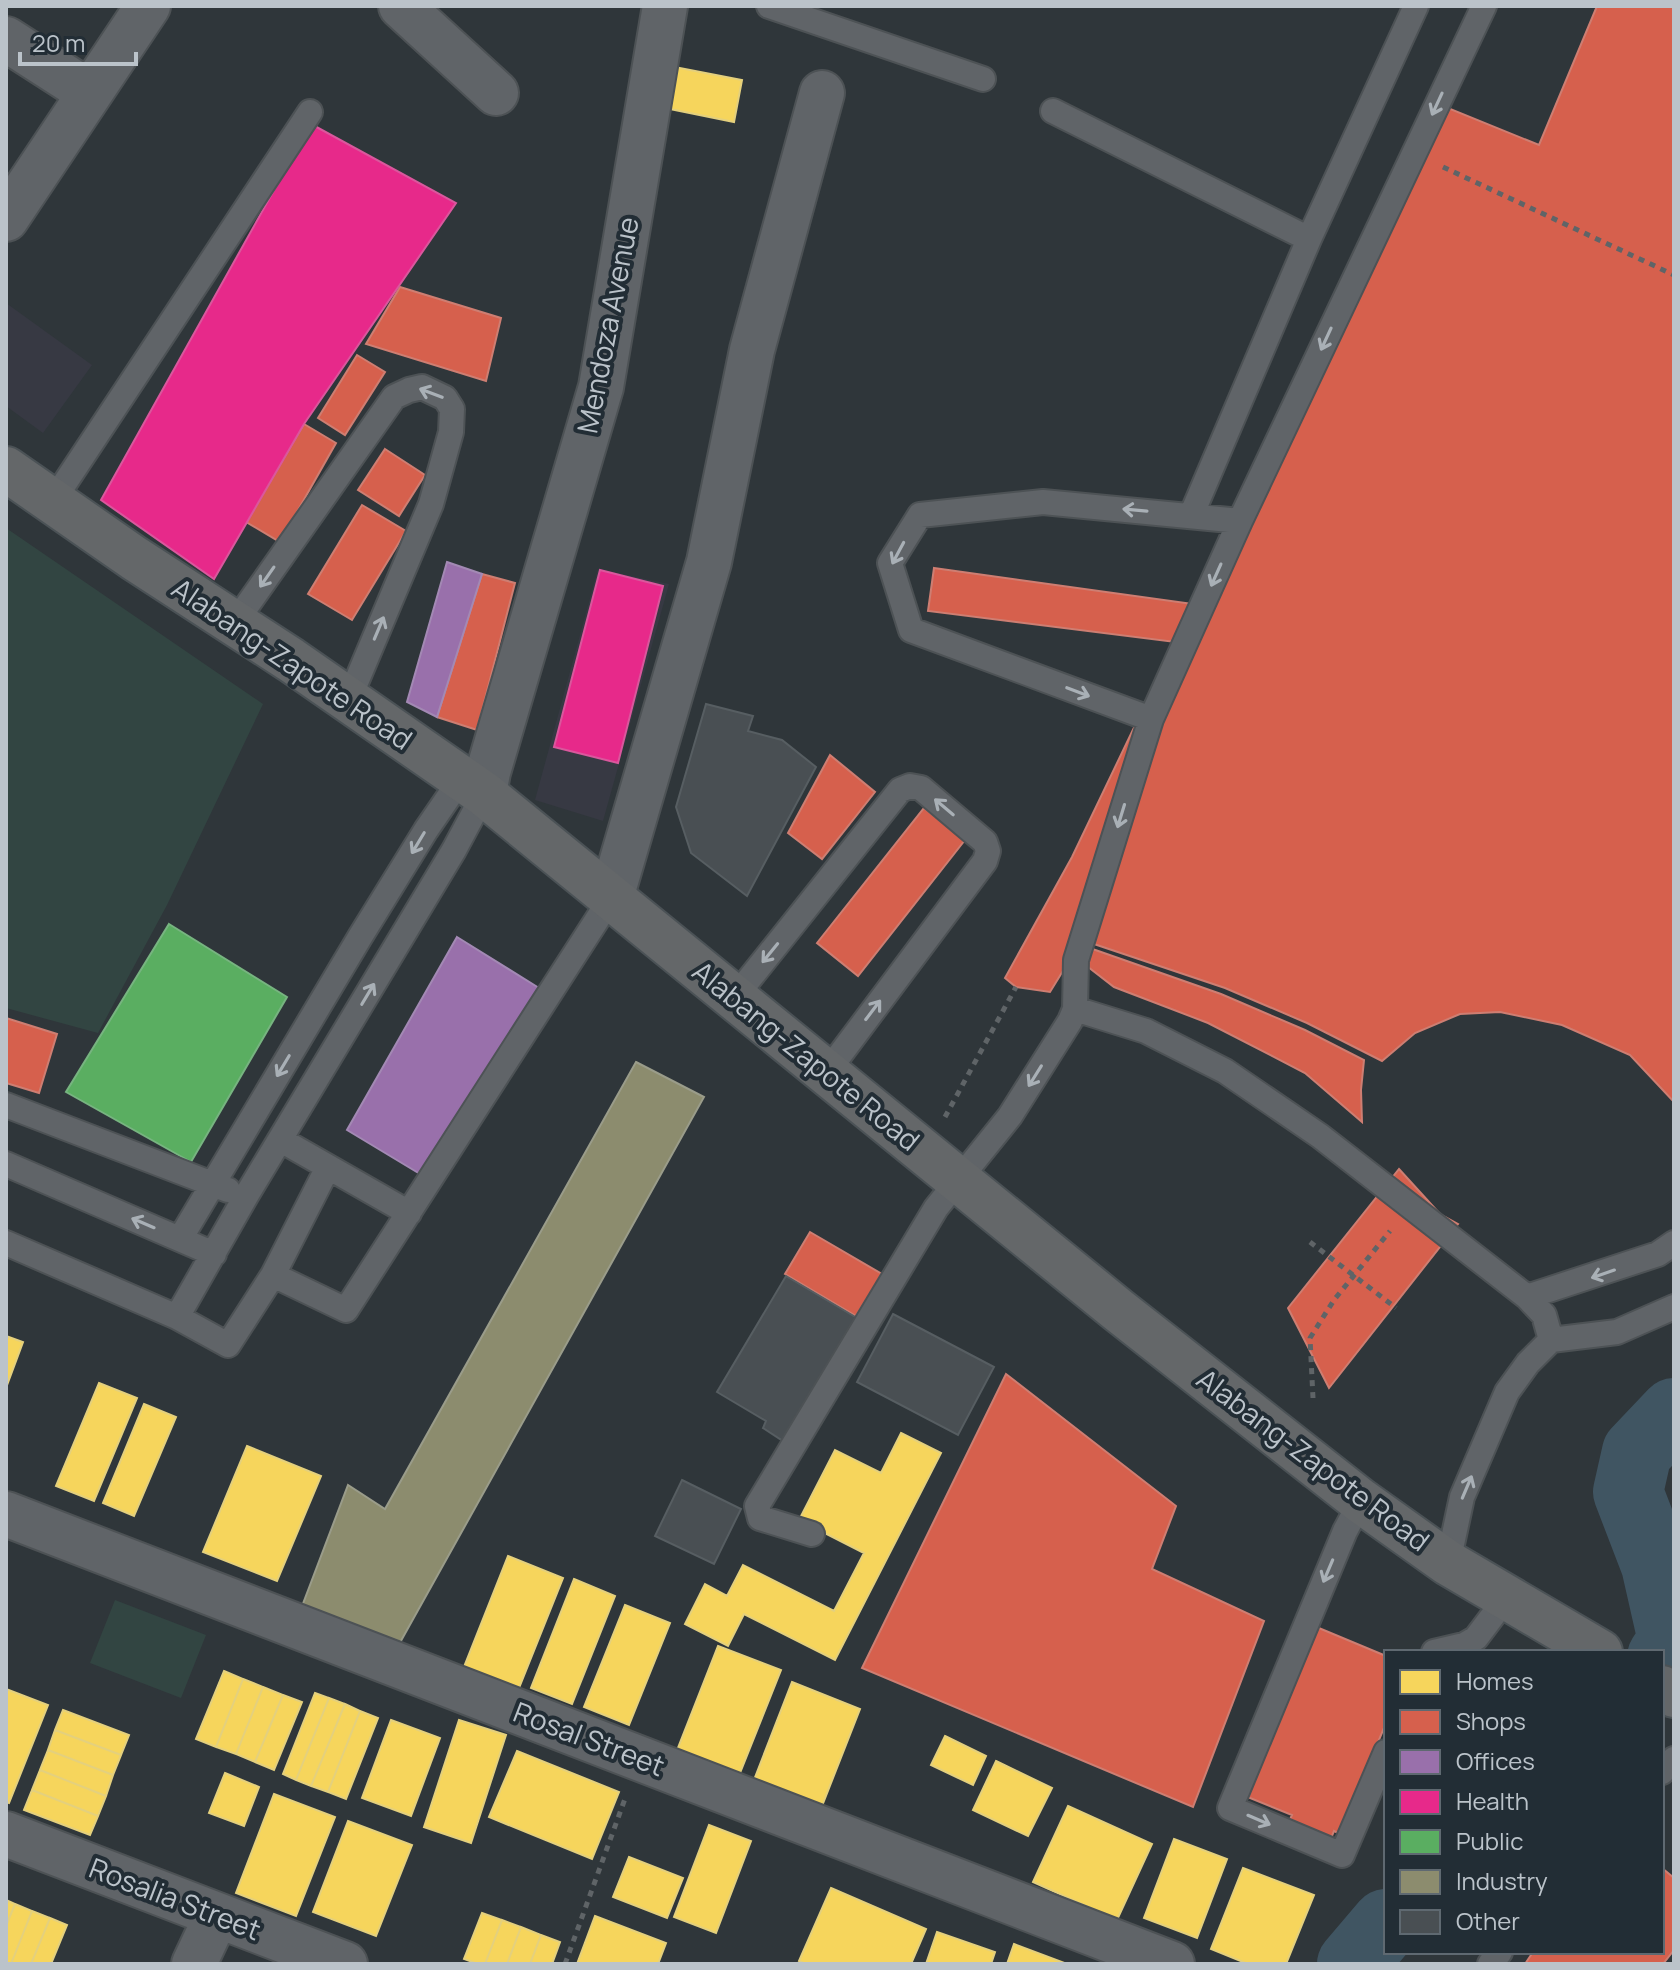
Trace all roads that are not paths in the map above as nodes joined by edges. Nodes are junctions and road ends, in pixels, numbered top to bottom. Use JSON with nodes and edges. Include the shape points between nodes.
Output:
{"nodes":[{"id":1,"x":148,"y":6,"type":"edge"},
{"id":2,"x":401,"y":6,"type":"edge"},
{"id":3,"x":665,"y":6,"type":"edge"},
{"id":4,"x":769,"y":6,"type":"edge"},
{"id":5,"x":1416,"y":6,"type":"edge"},
{"id":6,"x":1484,"y":6,"type":"edge"},
{"id":7,"x":6,"y":39,"type":"edge"},
{"id":8,"x":983,"y":79,"type":"dead end"},
{"id":9,"x":90,"y":93,"type":"junction"},
{"id":10,"x":496,"y":93,"type":"dead end"},
{"id":11,"x":822,"y":93,"type":"dead end"},
{"id":12,"x":1053,"y":111,"type":"dead end"},
{"id":13,"x":310,"y":112,"type":"dead end"},
{"id":14,"x":6,"y":219,"type":"edge"},
{"id":15,"x":1309,"y":239,"type":"junction"},
{"id":16,"x":6,"y":469,"type":"edge"},
{"id":17,"x":53,"y":501,"type":"junction"},
{"id":18,"x":1191,"y":516,"type":"junction"},
{"id":19,"x":1240,"y":521,"type":"junction"},
{"id":20,"x":234,"y":624,"type":"junction"},
{"id":21,"x":346,"y":698,"type":"junction"},
{"id":22,"x":1151,"y":719,"type":"junction"},
{"id":23,"x":473,"y":786,"type":"junction"},
{"id":24,"x":611,"y":898,"type":"junction"},
{"id":25,"x":735,"y":997,"type":"junction"},
{"id":26,"x":1075,"y":1009,"type":"junction"},
{"id":27,"x":827,"y":1072,"type":"junction"},
{"id":28,"x":6,"y":1105,"type":"edge"},
{"id":29,"x":281,"y":1140,"type":"junction"},
{"id":30,"x":6,"y":1164,"type":"edge"},
{"id":31,"x":328,"y":1167,"type":"junction"},
{"id":32,"x":960,"y":1181,"type":"junction"},
{"id":33,"x":213,"y":1184,"type":"junction"},
{"id":34,"x":246,"y":1196,"type":"junction"},
{"id":35,"x":409,"y":1213,"type":"junction"},
{"id":36,"x":180,"y":1239,"type":"junction"},
{"id":37,"x":6,"y":1243,"type":"edge"},
{"id":38,"x":1674,"y":1243,"type":"edge"},
{"id":39,"x":214,"y":1254,"type":"junction"},
{"id":40,"x":273,"y":1275,"type":"junction"},
{"id":41,"x":1527,"y":1297,"type":"junction"},
{"id":42,"x":1674,"y":1307,"type":"edge"},
{"id":43,"x":177,"y":1317,"type":"junction"},
{"id":44,"x":1551,"y":1340,"type":"junction"},
{"id":45,"x":1361,"y":1501,"type":"junction"},
{"id":46,"x":6,"y":1514,"type":"edge"},
{"id":47,"x":812,"y":1534,"type":"dead end"},
{"id":48,"x":1448,"y":1563,"type":"junction"},
{"id":49,"x":1507,"y":1597,"type":"junction"},
{"id":50,"x":1443,"y":1650,"type":"edge"},
{"id":51,"x":1597,"y":1650,"type":"edge"},
{"id":52,"x":1384,"y":1757,"type":"edge"},
{"id":53,"x":6,"y":1834,"type":"edge"},
{"id":54,"x":217,"y":1915,"type":"junction"},
{"id":55,"x":194,"y":1964,"type":"edge"},
{"id":56,"x":345,"y":1964,"type":"edge"},
{"id":57,"x":1172,"y":1964,"type":"edge"}],
"edges":[{"from":1,"to":9,"type":"street"},
{"from":2,"to":10,"type":"street"},
{"from":3,"to":23,"type":"street","name":"Mendoza Avenue","via":[[601,387],[501,731],[477,763]]},
{"from":4,"to":8,"type":"lane"},
{"from":5,"to":15,"type":"lane"},
{"from":6,"to":19,"type":"lane","one_way":true},
{"from":7,"to":9,"type":"street"},
{"from":9,"to":14,"type":"street"},
{"from":11,"to":24,"type":"street","via":[[752,350],[709,562]]},
{"from":12,"to":15,"type":"lane"},
{"from":13,"to":17,"type":"lane"},
{"from":15,"to":18,"type":"lane"},
{"from":16,"to":17,"type":"highway","name":"Alabang-Zapote Road"},
{"from":17,"to":20,"type":"highway","name":"Alabang-Zapote Road"},
{"from":18,"to":19,"type":"lane"},
{"from":18,"to":22,"type":"lane","one_way":true,"via":[[1043,502],[920,515],[890,563],[911,630]]},
{"from":19,"to":22,"type":"lane","one_way":true},
{"from":20,"to":21,"type":"highway","name":"Alabang-Zapote Road"},
{"from":21,"to":20,"type":"lane","one_way":true,"via":[[431,504],[451,432],[452,409],[445,398],[422,387],[394,397]]},
{"from":21,"to":23,"type":"highway","name":"Alabang-Zapote Road"},
{"from":22,"to":26,"type":"lane","one_way":true,"via":[[1076,960]]},
{"from":23,"to":24,"type":"highway","name":"Alabang-Zapote Road"},
{"from":29,"to":23,"type":"lane","one_way":true,"via":[[454,850]]},
{"from":23,"to":33,"type":"lane","one_way":true,"via":[[426,830]]},
{"from":24,"to":25,"type":"highway","name":"Alabang-Zapote Road"},
{"from":24,"to":35,"type":"lane"},
{"from":25,"to":27,"type":"highway","name":"Alabang-Zapote Road"},
{"from":27,"to":25,"type":"lane","one_way":true,"via":[[985,861],[985,842],[921,788],[900,790]]},
{"from":26,"to":32,"type":"lane","one_way":true,"via":[[1010,1116]]},
{"from":26,"to":41,"type":"lane","via":[[1146,1031],[1225,1071],[1320,1136]]},
{"from":27,"to":32,"type":"highway","name":"Alabang-Zapote Road"},
{"from":28,"to":33,"type":"lane"},
{"from":29,"to":31,"type":"lane"},
{"from":29,"to":34,"type":"lane"},
{"from":36,"to":30,"type":"lane","one_way":true},
{"from":31,"to":35,"type":"lane"},
{"from":31,"to":40,"type":"lane"},
{"from":32,"to":45,"type":"highway","name":"Alabang-Zapote Road"},
{"from":32,"to":47,"type":"lane","via":[[936,1208],[757,1506],[760,1518]]},
{"from":33,"to":34,"type":"lane"},
{"from":33,"to":36,"type":"lane"},
{"from":34,"to":39,"type":"lane"},
{"from":35,"to":40,"type":"lane","via":[[346,1310]]},
{"from":36,"to":39,"type":"lane"},
{"from":37,"to":43,"type":"lane"},
{"from":38,"to":41,"type":"lane","one_way":true,"via":[[1658,1254]]},
{"from":39,"to":43,"type":"lane"},
{"from":40,"to":43,"type":"lane","via":[[228,1345]]},
{"from":41,"to":44,"type":"lane","via":[[1544,1315]]},
{"from":42,"to":44,"type":"lane","via":[[1617,1332]]},
{"from":48,"to":44,"type":"lane","one_way":true,"via":[[1462,1497],[1495,1416],[1528,1363]]},
{"from":45,"to":48,"type":"highway","name":"Alabang-Zapote Road"},
{"from":45,"to":52,"type":"lane","one_way":true,"via":[[1230,1808],[1342,1855]]},
{"from":46,"to":57,"type":"street","name":"Rosal Street"},
{"from":48,"to":49,"type":"highway","name":"Alabang-Zapote Road"},
{"from":49,"to":50,"type":"lane","via":[[1476,1638]]},
{"from":49,"to":51,"type":"highway","name":"Alabang-Zapote Road"},
{"from":53,"to":54,"type":"street","name":"Rosalia Street"},
{"from":54,"to":55,"type":"street"},
{"from":54,"to":56,"type":"street","name":"Rosalia Street"}]}
